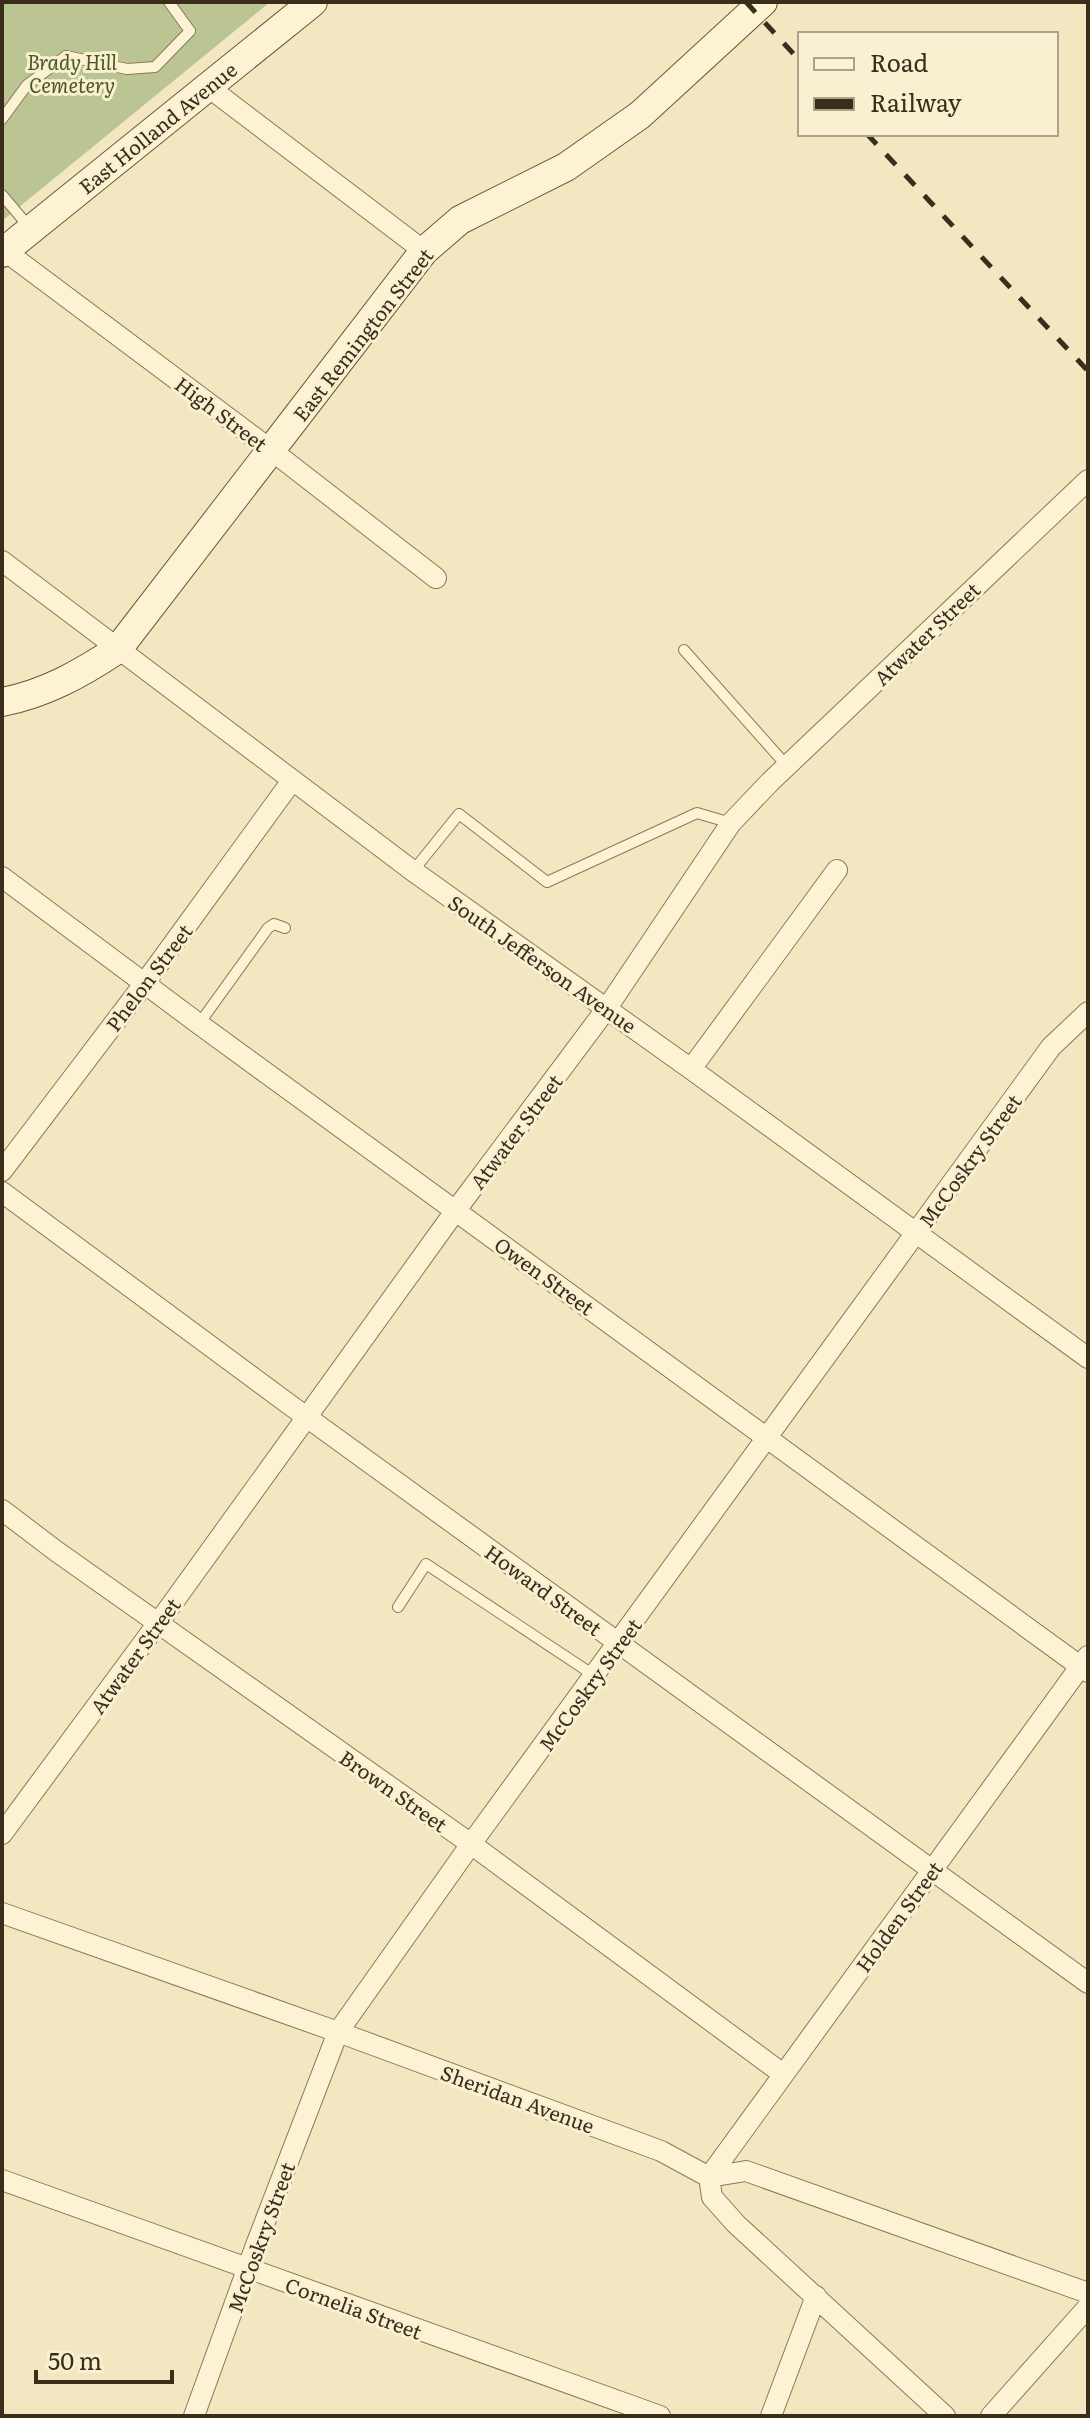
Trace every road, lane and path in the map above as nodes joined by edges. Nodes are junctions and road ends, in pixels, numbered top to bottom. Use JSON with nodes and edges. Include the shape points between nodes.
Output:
{"nodes":[{"id":1,"x":169,"y":2,"type":"edge"},
{"id":2,"x":313,"y":2,"type":"edge"},
{"id":3,"x":763,"y":2,"type":"edge"},
{"id":4,"x":207,"y":86,"type":"junction"},
{"id":5,"x":2,"y":119,"type":"edge"},
{"id":6,"x":2,"y":195,"type":"edge"},
{"id":7,"x":31,"y":230,"type":"junction"},
{"id":8,"x":424,"y":251,"type":"junction"},
{"id":9,"x":3,"y":252,"type":"edge"},
{"id":10,"x":271,"y":450,"type":"junction"},
{"id":11,"x":1088,"y":480,"type":"edge"},
{"id":12,"x":2,"y":561,"type":"edge"},
{"id":13,"x":436,"y":578,"type":"dead end"},
{"id":14,"x":118,"y":649,"type":"junction"},
{"id":15,"x":684,"y":650,"type":"dead end"},
{"id":16,"x":2,"y":702,"type":"edge"},
{"id":17,"x":787,"y":766,"type":"junction"},
{"id":18,"x":291,"y":782,"type":"junction"},
{"id":19,"x":731,"y":823,"type":"junction"},
{"id":20,"x":837,"y":870,"type":"dead end"},
{"id":21,"x":413,"y":871,"type":"junction"},
{"id":22,"x":2,"y":877,"type":"edge"},
{"id":23,"x":285,"y":928,"type":"dead end"},
{"id":24,"x":144,"y":984,"type":"junction"},
{"id":25,"x":607,"y":1008,"type":"junction"},
{"id":26,"x":1088,"y":1012,"type":"edge"},
{"id":27,"x":199,"y":1024,"type":"junction"},
{"id":28,"x":691,"y":1069,"type":"junction"},
{"id":29,"x":2,"y":1171,"type":"edge"},
{"id":30,"x":2,"y":1192,"type":"edge"},
{"id":31,"x":456,"y":1210,"type":"junction"},
{"id":32,"x":916,"y":1233,"type":"junction"},
{"id":33,"x":1088,"y":1358,"type":"edge"},
{"id":34,"x":307,"y":1417,"type":"junction"},
{"id":35,"x":768,"y":1438,"type":"junction"},
{"id":36,"x":2,"y":1510,"type":"edge"},
{"id":37,"x":398,"y":1607,"type":"dead end"},
{"id":38,"x":159,"y":1622,"type":"junction"},
{"id":39,"x":619,"y":1643,"type":"junction"},
{"id":40,"x":1085,"y":1665,"type":"edge"},
{"id":41,"x":595,"y":1676,"type":"junction"},
{"id":42,"x":4,"y":1828,"type":"edge"},
{"id":43,"x":471,"y":1844,"type":"junction"},
{"id":44,"x":931,"y":1868,"type":"junction"},
{"id":45,"x":2,"y":1913,"type":"edge"},
{"id":46,"x":1088,"y":1983,"type":"edge"},
{"id":47,"x":338,"y":2032,"type":"junction"},
{"id":48,"x":783,"y":2074,"type":"junction"},
{"id":49,"x":709,"y":2177,"type":"junction"},
{"id":50,"x":2,"y":2180,"type":"edge"},
{"id":51,"x":247,"y":2269,"type":"junction"},
{"id":52,"x":1088,"y":2293,"type":"edge"},
{"id":53,"x":816,"y":2296,"type":"junction"},
{"id":54,"x":1088,"y":2307,"type":"edge"},
{"id":55,"x":194,"y":2416,"type":"edge"},
{"id":56,"x":660,"y":2416,"type":"edge"},
{"id":57,"x":771,"y":2416,"type":"edge"},
{"id":58,"x":945,"y":2416,"type":"edge"},
{"id":59,"x":991,"y":2416,"type":"edge"}],
"edges":[{"from":1,"to":5,"type":"lane","via":[[190,31],[155,67],[127,69],[66,56],[27,85]]},
{"from":2,"to":4,"type":"main road","name":"East Holland Avenue"},
{"from":3,"to":8,"type":"main road","name":"East Remington Street","via":[[640,115],[566,167],[460,220]]},
{"from":4,"to":7,"type":"main road","name":"East Holland Avenue"},
{"from":4,"to":8,"type":"street"},
{"from":6,"to":7,"type":"lane"},
{"from":7,"to":9,"type":"main road","name":"East Holland Avenue"},
{"from":8,"to":10,"type":"main road","name":"East Remington Street"},
{"from":9,"to":10,"type":"street","name":"High Street"},
{"from":10,"to":13,"type":"street","name":"High Street"},
{"from":10,"to":14,"type":"main road","name":"East Remington Street"},
{"from":11,"to":17,"type":"street","name":"Atwater Street"},
{"from":12,"to":14,"type":"street","name":"South Jefferson Avenue"},
{"from":14,"to":16,"type":"main road","name":"East Remington Street","via":[[54,686]]},
{"from":14,"to":18,"type":"street","name":"South Jefferson Avenue"},
{"from":15,"to":17,"type":"lane"},
{"from":17,"to":19,"type":"street","name":"Atwater Street"},
{"from":18,"to":21,"type":"street","name":"South Jefferson Avenue"},
{"from":18,"to":24,"type":"street","name":"Phelon Street"},
{"from":19,"to":21,"type":"lane","via":[[697,813],[547,882],[459,814]]},
{"from":19,"to":25,"type":"street","name":"Atwater Street"},
{"from":20,"to":28,"type":"street"},
{"from":21,"to":25,"type":"street","name":"South Jefferson Avenue"},
{"from":22,"to":24,"type":"street","name":"Owen Street"},
{"from":23,"to":27,"type":"lane","via":[[268,928]]},
{"from":24,"to":27,"type":"street","name":"Owen Street"},
{"from":24,"to":29,"type":"street","name":"Phelon Street"},
{"from":25,"to":28,"type":"street","name":"South Jefferson Avenue"},
{"from":25,"to":31,"type":"street","name":"Atwater Street"},
{"from":26,"to":32,"type":"street","name":"McCoskry Street","via":[[1051,1047]]},
{"from":27,"to":31,"type":"street","name":"Owen Street"},
{"from":28,"to":32,"type":"street","name":"South Jefferson Avenue"},
{"from":30,"to":34,"type":"street","name":"Howard Street"},
{"from":31,"to":34,"type":"street","name":"Atwater Street"},
{"from":31,"to":35,"type":"street","name":"Owen Street"},
{"from":32,"to":33,"type":"street","name":"South Jefferson Avenue"},
{"from":32,"to":35,"type":"street","name":"McCoskry Street"},
{"from":34,"to":38,"type":"street","name":"Atwater Street"},
{"from":34,"to":39,"type":"street","name":"Howard Street"},
{"from":35,"to":39,"type":"street","name":"McCoskry Street"},
{"from":35,"to":40,"type":"street","name":"Owen Street"},
{"from":36,"to":38,"type":"street","name":"Brown Street"},
{"from":37,"to":41,"type":"lane","via":[[426,1564]]},
{"from":38,"to":42,"type":"street","name":"Atwater Street"},
{"from":38,"to":43,"type":"street","name":"Brown Street"},
{"from":39,"to":41,"type":"street","name":"McCoskry Street"},
{"from":39,"to":44,"type":"street","name":"Howard Street"},
{"from":40,"to":44,"type":"street","name":"Holden Street"},
{"from":41,"to":43,"type":"street","name":"McCoskry Street"},
{"from":43,"to":47,"type":"street","name":"McCoskry Street"},
{"from":43,"to":48,"type":"street","name":"Brown Street"},
{"from":44,"to":46,"type":"street","name":"Howard Street"},
{"from":44,"to":48,"type":"street","name":"Holden Street"},
{"from":45,"to":47,"type":"street","name":"Sheridan Avenue"},
{"from":47,"to":49,"type":"street","name":"Sheridan Avenue","via":[[661,2151]]},
{"from":47,"to":51,"type":"street","name":"McCoskry Street"},
{"from":48,"to":49,"type":"street","name":"Holden Street"},
{"from":49,"to":52,"type":"street","via":[[746,2171]]},
{"from":49,"to":53,"type":"street","via":[[712,2197],[736,2224]]},
{"from":50,"to":51,"type":"street","name":"Cornelia Street"},
{"from":51,"to":55,"type":"street","name":"McCoskry Street"},
{"from":51,"to":56,"type":"street","name":"Cornelia Street"},
{"from":53,"to":57,"type":"street"},
{"from":53,"to":58,"type":"street"},
{"from":54,"to":59,"type":"street"}]}
